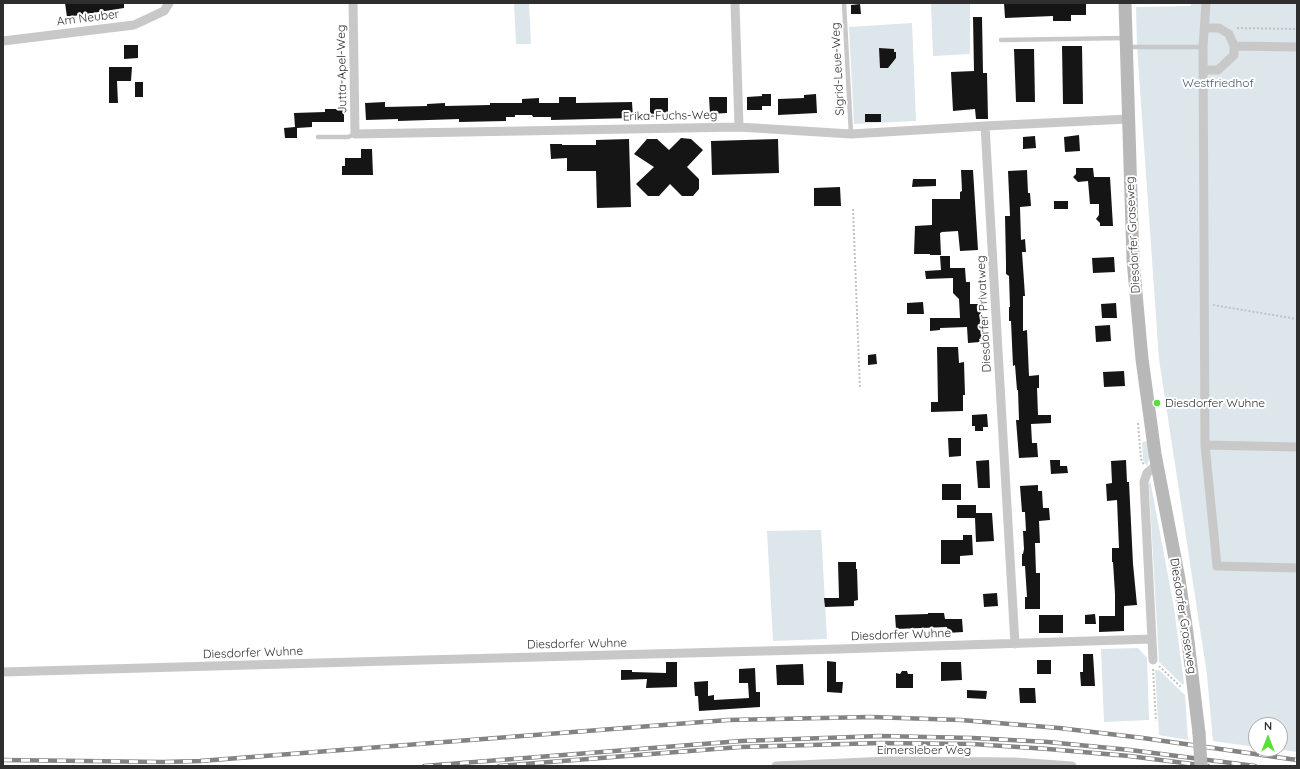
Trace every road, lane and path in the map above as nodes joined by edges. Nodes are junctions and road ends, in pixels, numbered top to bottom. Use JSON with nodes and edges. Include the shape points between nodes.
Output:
{"nodes":[{"id":1,"x":169,"y":3,"type":"edge"},
{"id":2,"x":353,"y":3,"type":"edge"},
{"id":3,"x":735,"y":3,"type":"edge"},
{"id":4,"x":844,"y":3,"type":"edge"},
{"id":5,"x":1124,"y":3,"type":"edge"},
{"id":6,"x":1206,"y":3,"type":"edge"},
{"id":7,"x":1205,"y":28,"type":"junction"},
{"id":8,"x":1219,"y":28,"type":"junction"},
{"id":9,"x":1297,"y":29,"type":"edge"},
{"id":10,"x":3,"y":40,"type":"edge"},
{"id":11,"x":1001,"y":40,"type":"dead end"},
{"id":12,"x":1125,"y":42,"type":"junction"},
{"id":13,"x":1234,"y":46,"type":"junction"},
{"id":14,"x":1204,"y":47,"type":"junction"},
{"id":15,"x":1297,"y":47,"type":"edge"},
{"id":16,"x":1204,"y":70,"type":"junction"},
{"id":17,"x":1128,"y":119,"type":"junction"},
{"id":18,"x":985,"y":126,"type":"junction"},
{"id":19,"x":739,"y":127,"type":"junction"},
{"id":20,"x":355,"y":134,"type":"junction"},
{"id":21,"x":851,"y":134,"type":"junction"},
{"id":22,"x":318,"y":137,"type":"dead end"},
{"id":23,"x":853,"y":209,"type":"dead end"},
{"id":24,"x":1205,"y":304,"type":"junction"},
{"id":25,"x":1297,"y":320,"type":"edge"},
{"id":26,"x":860,"y":389,"type":"dead end"},
{"id":27,"x":1138,"y":422,"type":"dead end"},
{"id":28,"x":1205,"y":445,"type":"junction"},
{"id":29,"x":1297,"y":447,"type":"edge"},
{"id":30,"x":1151,"y":467,"type":"junction"},
{"id":31,"x":1297,"y":568,"type":"edge"},
{"id":32,"x":1152,"y":639,"type":"junction"},
{"id":33,"x":1015,"y":644,"type":"junction"},
{"id":34,"x":1153,"y":660,"type":"joint"},
{"id":35,"x":1160,"y":667,"type":"dead end"},
{"id":36,"x":3,"y":672,"type":"edge"},
{"id":37,"x":1182,"y":688,"type":"dead end"},
{"id":38,"x":1156,"y":721,"type":"dead end"},
{"id":39,"x":888,"y":764,"type":"edge"},
{"id":40,"x":1059,"y":765,"type":"edge"},
{"id":41,"x":776,"y":766,"type":"edge"},
{"id":42,"x":1072,"y":766,"type":"edge"},
{"id":43,"x":1201,"y":766,"type":"edge"}],
"edges":[{"from":1,"to":10,"type":"street","name":"Am Neuber","via":[[164,11],[134,24]]},
{"from":2,"to":20,"type":"street","name":"Jutta-Apel-Weg"},
{"from":3,"to":19,"type":"street"},
{"from":4,"to":21,"type":"lane","name":"Sigrid-Leue-Weg"},
{"from":5,"to":12,"type":"main road","name":"Diesdorfer Graseweg"},
{"from":6,"to":7,"type":"street"},
{"from":7,"to":8,"type":"street"},
{"from":7,"to":14,"type":"street"},
{"from":8,"to":9,"type":"path"},
{"from":8,"to":13,"type":"street","via":[[1229,34]]},
{"from":11,"to":12,"type":"lane"},
{"from":12,"to":14,"type":"lane"},
{"from":12,"to":17,"type":"main road","name":"Diesdorfer Graseweg"},
{"from":13,"to":15,"type":"street"},
{"from":13,"to":16,"type":"street","via":[[1234,55],[1218,70]]},
{"from":14,"to":16,"type":"street"},
{"from":16,"to":24,"type":"street"},
{"from":17,"to":18,"type":"street"},
{"from":17,"to":30,"type":"main road","name":"Diesdorfer Graseweg","via":[[1136,298],[1146,386]]},
{"from":18,"to":21,"type":"street","name":"Erika-Fuchs-Weg"},
{"from":18,"to":33,"type":"street","name":"Diesdorfer Privatweg"},
{"from":19,"to":20,"type":"street","name":"Erika-Fuchs-Weg"},
{"from":19,"to":21,"type":"street","name":"Erika-Fuchs-Weg"},
{"from":20,"to":22,"type":"lane","via":[[348,137]]},
{"from":23,"to":26,"type":"path"},
{"from":24,"to":25,"type":"path"},
{"from":24,"to":28,"type":"street"},
{"from":27,"to":30,"type":"path","via":[[1141,459]]},
{"from":28,"to":29,"type":"street"},
{"from":28,"to":31,"type":"street","via":[[1217,566]]},
{"from":30,"to":32,"type":"street","via":[[1153,468],[1147,473],[1144,482]]},
{"from":30,"to":43,"type":"main road","name":"Diesdorfer Graseweg","bridge":true,"via":[[1185,618]]},
{"from":32,"to":33,"type":"street","name":"Diesdorfer Wuhne"},
{"from":32,"to":34,"type":"street"},
{"from":33,"to":36,"type":"street","name":"Diesdorfer Wuhne"},
{"from":34,"to":38,"type":"path"},
{"from":35,"to":37,"type":"path"},
{"from":39,"to":40,"type":"street","name":"Eimersleber Weg","via":[[1016,762]]},
{"from":39,"to":41,"type":"street","name":"Eimersleber Weg"},
{"from":40,"to":42,"type":"street","name":"Eimersleber Weg"}]}
